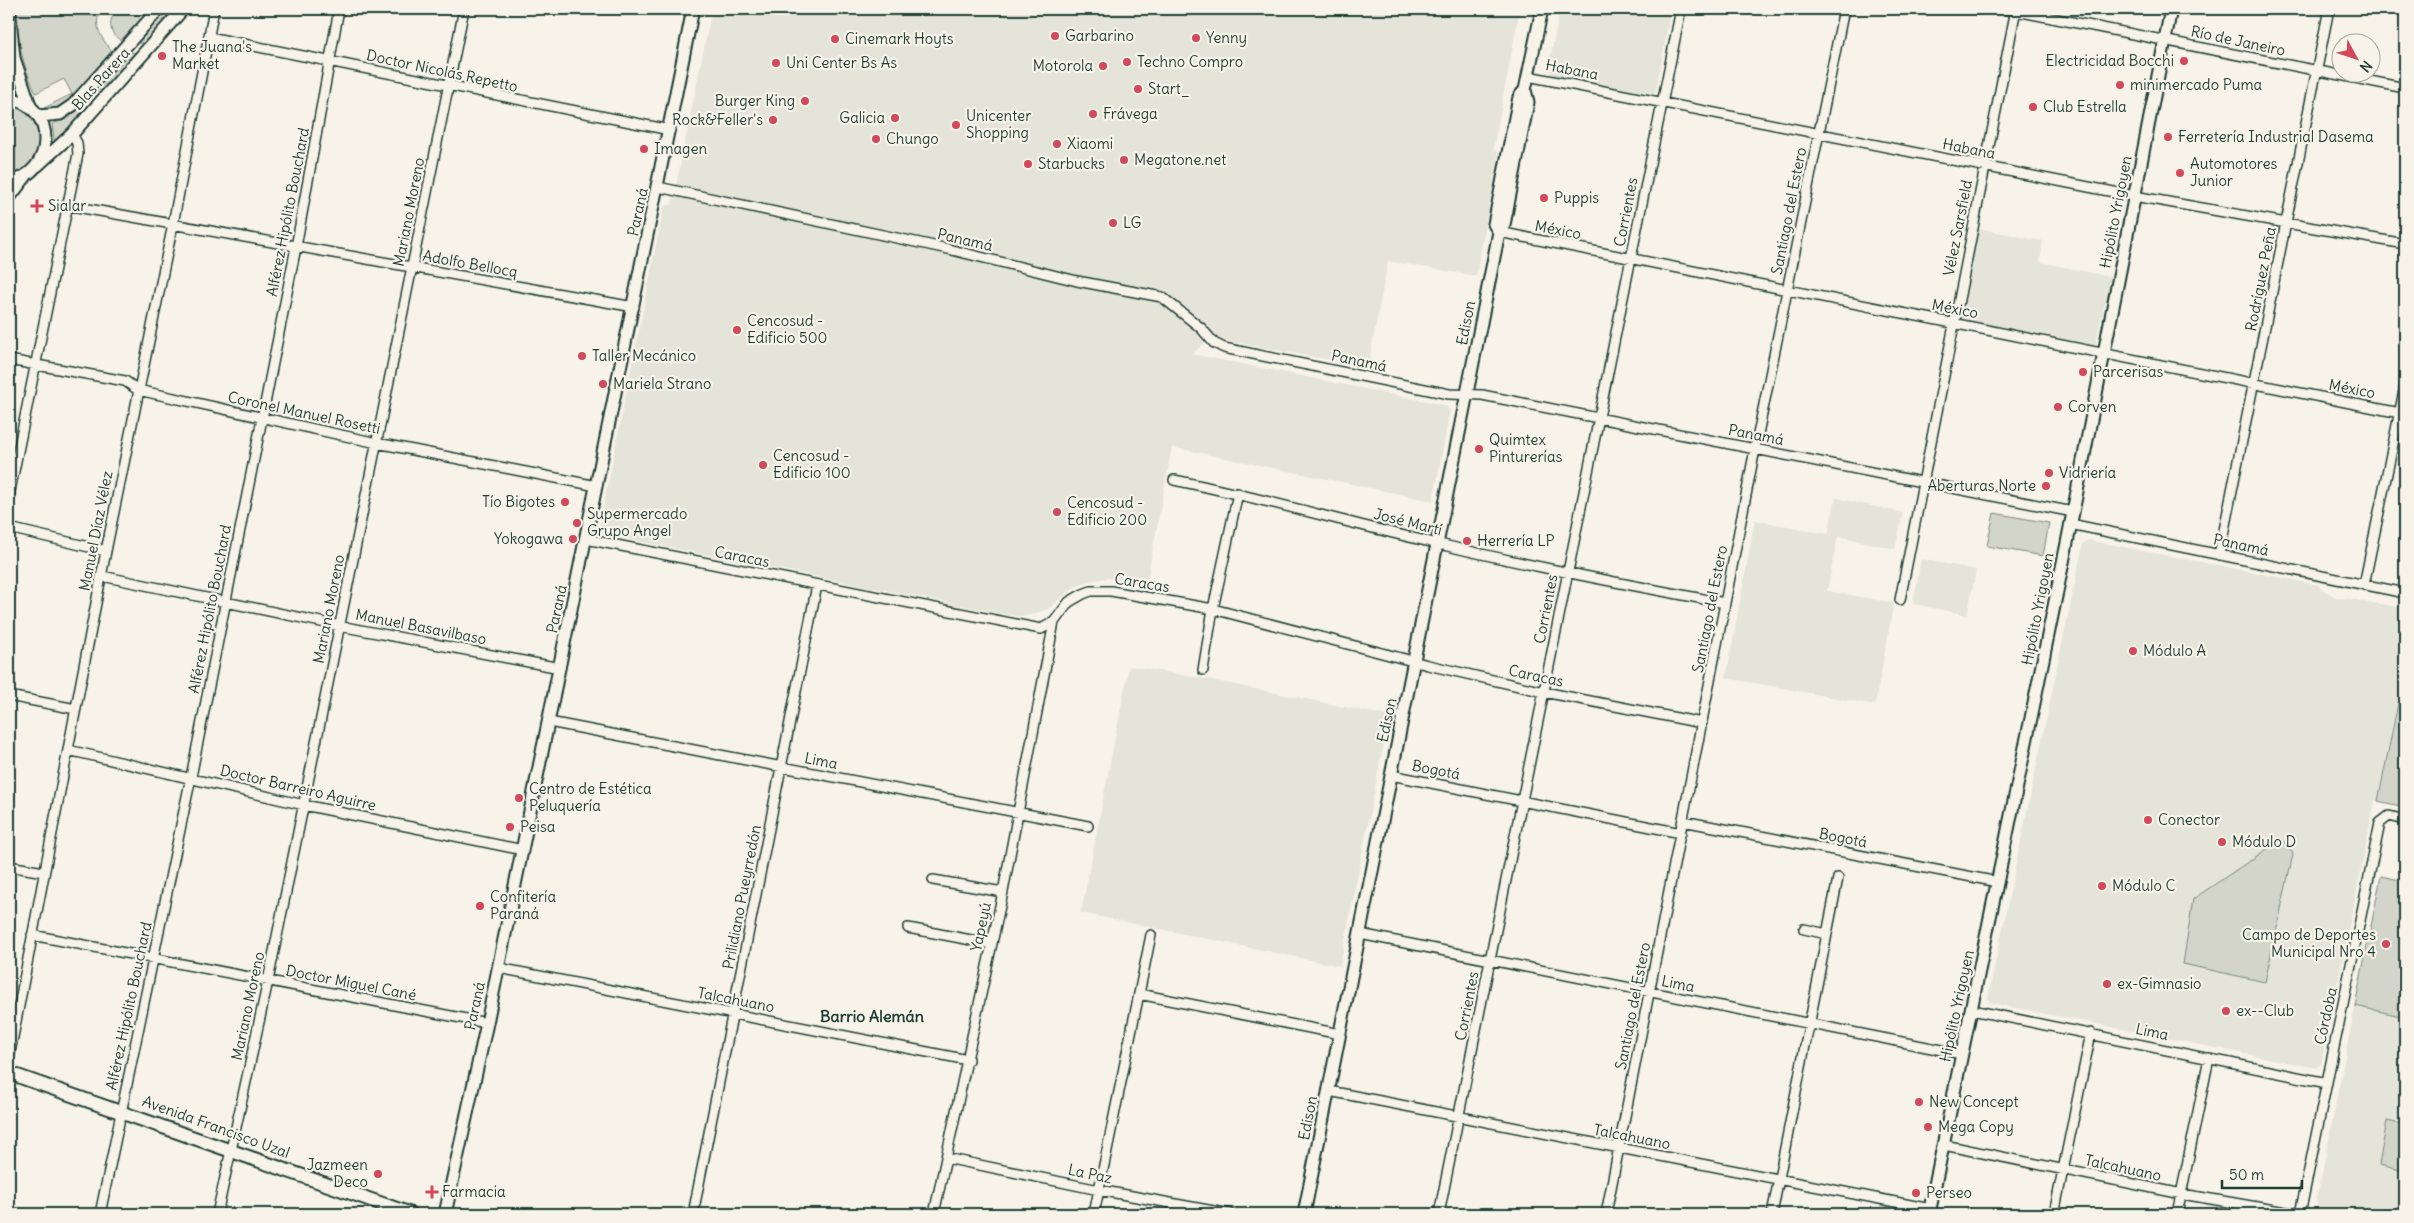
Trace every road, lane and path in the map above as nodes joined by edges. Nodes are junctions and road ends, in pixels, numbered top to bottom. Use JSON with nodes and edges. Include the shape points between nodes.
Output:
{"nodes":[{"id":1,"x":9,"y":9,"type":"edge"},
{"id":2,"x":159,"y":9,"type":"edge"},
{"id":3,"x":183,"y":9,"type":"edge"},
{"id":4,"x":214,"y":9,"type":"edge"},
{"id":5,"x":339,"y":9,"type":"edge"},
{"id":6,"x":464,"y":9,"type":"edge"},
{"id":7,"x":693,"y":9,"type":"edge"},
{"id":8,"x":1542,"y":9,"type":"edge"},
{"id":9,"x":1681,"y":9,"type":"edge"},
{"id":10,"x":1844,"y":9,"type":"edge"},
{"id":11,"x":2006,"y":9,"type":"edge"},
{"id":12,"x":2170,"y":9,"type":"edge"},
{"id":13,"x":2329,"y":9,"type":"edge"},
{"id":14,"x":2015,"y":10,"type":"edge"},
{"id":15,"x":209,"y":37,"type":"junction"},
{"id":16,"x":2164,"y":40,"type":"junction"},
{"id":17,"x":330,"y":62,"type":"junction"},
{"id":18,"x":2317,"y":72,"type":"junction"},
{"id":19,"x":1528,"y":76,"type":"junction"},
{"id":20,"x":448,"y":86,"type":"junction"},
{"id":21,"x":2405,"y":88,"type":"edge"},
{"id":22,"x":9,"y":99,"type":"edge"},
{"id":23,"x":1662,"y":101,"type":"junction"},
{"id":24,"x":35,"y":112,"type":"junction"},
{"id":25,"x":670,"y":130,"type":"junction"},
{"id":26,"x":1819,"y":133,"type":"junction"},
{"id":27,"x":72,"y":134,"type":"junction"},
{"id":28,"x":37,"y":166,"type":"junction"},
{"id":29,"x":1984,"y":166,"type":"junction"},
{"id":30,"x":28,"y":174,"type":"junction"},
{"id":31,"x":9,"y":181,"type":"edge"},
{"id":32,"x":658,"y":187,"type":"junction"},
{"id":33,"x":2134,"y":196,"type":"junction"},
{"id":34,"x":9,"y":198,"type":"edge"},
{"id":35,"x":66,"y":205,"type":"junction"},
{"id":36,"x":2286,"y":222,"type":"junction"},
{"id":37,"x":173,"y":224,"type":"junction"},
{"id":38,"x":1499,"y":232,"type":"junction"},
{"id":39,"x":2405,"y":244,"type":"edge"},
{"id":40,"x":296,"y":247,"type":"junction"},
{"id":41,"x":1630,"y":259,"type":"junction"},
{"id":42,"x":412,"y":268,"type":"junction"},
{"id":43,"x":1788,"y":290,"type":"junction"},
{"id":44,"x":634,"y":307,"type":"junction"},
{"id":45,"x":1954,"y":323,"type":"junction"},
{"id":46,"x":2104,"y":352,"type":"junction"},
{"id":47,"x":9,"y":360,"type":"edge"},
{"id":48,"x":34,"y":365,"type":"junction"},
{"id":49,"x":2254,"y":384,"type":"junction"},
{"id":50,"x":2405,"y":386,"type":"edge"},
{"id":51,"x":138,"y":390,"type":"junction"},
{"id":52,"x":1467,"y":395,"type":"junction"},
{"id":53,"x":2402,"y":413,"type":"edge"},
{"id":54,"x":262,"y":418,"type":"junction"},
{"id":55,"x":1599,"y":418,"type":"junction"},
{"id":56,"x":377,"y":443,"type":"junction"},
{"id":57,"x":1755,"y":448,"type":"junction"},
{"id":58,"x":1174,"y":480,"type":"dead end"},
{"id":59,"x":1923,"y":481,"type":"junction"},
{"id":60,"x":597,"y":486,"type":"junction"},
{"id":61,"x":1238,"y":493,"type":"junction"},
{"id":62,"x":9,"y":496,"type":"edge"},
{"id":63,"x":2073,"y":512,"type":"junction"},
{"id":64,"x":2070,"y":524,"type":"junction"},
{"id":65,"x":9,"y":528,"type":"edge"},
{"id":66,"x":586,"y":539,"type":"junction"},
{"id":67,"x":1437,"y":544,"type":"junction"},
{"id":68,"x":106,"y":551,"type":"junction"},
{"id":69,"x":2220,"y":555,"type":"junction"},
{"id":70,"x":1568,"y":573,"type":"junction"},
{"id":71,"x":102,"y":576,"type":"junction"},
{"id":72,"x":2364,"y":585,"type":"junction"},
{"id":73,"x":817,"y":586,"type":"junction"},
{"id":74,"x":2405,"y":593,"type":"edge"},
{"id":75,"x":1900,"y":600,"type":"dead end"},
{"id":76,"x":225,"y":601,"type":"junction"},
{"id":77,"x":1725,"y":603,"type":"junction"},
{"id":78,"x":1213,"y":609,"type":"junction"},
{"id":79,"x":1054,"y":622,"type":"junction"},
{"id":80,"x":340,"y":626,"type":"junction"},
{"id":81,"x":1414,"y":662,"type":"junction"},
{"id":82,"x":560,"y":668,"type":"junction"},
{"id":83,"x":1203,"y":670,"type":"dead end"},
{"id":84,"x":1544,"y":692,"type":"junction"},
{"id":85,"x":9,"y":696,"type":"edge"},
{"id":86,"x":76,"y":709,"type":"junction"},
{"id":87,"x":549,"y":722,"type":"junction"},
{"id":88,"x":1702,"y":723,"type":"junction"},
{"id":89,"x":68,"y":750,"type":"junction"},
{"id":90,"x":781,"y":768,"type":"junction"},
{"id":91,"x":1391,"y":775,"type":"junction"},
{"id":92,"x":191,"y":777,"type":"junction"},
{"id":93,"x":1522,"y":801,"type":"junction"},
{"id":94,"x":304,"y":805,"type":"junction"},
{"id":95,"x":1017,"y":812,"type":"junction"},
{"id":96,"x":2405,"y":820,"type":"edge"},
{"id":97,"x":1683,"y":821,"type":"junction"},
{"id":98,"x":1088,"y":826,"type":"dead end"},
{"id":99,"x":1680,"y":833,"type":"junction"},
{"id":100,"x":523,"y":850,"type":"junction"},
{"id":101,"x":9,"y":866,"type":"edge"},
{"id":102,"x":44,"y":872,"type":"junction"},
{"id":103,"x":1838,"y":878,"type":"dead end"},
{"id":104,"x":933,"y":880,"type":"dead end"},
{"id":105,"x":1998,"y":882,"type":"junction"},
{"id":106,"x":1003,"y":892,"type":"junction"},
{"id":107,"x":908,"y":928,"type":"dead end"},
{"id":108,"x":1804,"y":929,"type":"dead end"},
{"id":109,"x":1360,"y":934,"type":"junction"},
{"id":110,"x":1827,"y":934,"type":"junction"},
{"id":111,"x":32,"y":935,"type":"junction"},
{"id":112,"x":1151,"y":935,"type":"dead end"},
{"id":113,"x":992,"y":944,"type":"junction"},
{"id":114,"x":154,"y":958,"type":"junction"},
{"id":115,"x":1490,"y":960,"type":"junction"},
{"id":116,"x":499,"y":968,"type":"junction"},
{"id":117,"x":268,"y":981,"type":"junction"},
{"id":118,"x":1650,"y":992,"type":"junction"},
{"id":119,"x":1139,"y":994,"type":"junction"},
{"id":120,"x":1972,"y":1010,"type":"junction"},
{"id":121,"x":733,"y":1014,"type":"junction"},
{"id":122,"x":487,"y":1023,"type":"junction"},
{"id":123,"x":1810,"y":1024,"type":"junction"},
{"id":124,"x":2091,"y":1033,"type":"junction"},
{"id":125,"x":1340,"y":1034,"type":"junction"},
{"id":126,"x":1962,"y":1054,"type":"junction"},
{"id":127,"x":9,"y":1058,"type":"edge"},
{"id":128,"x":2209,"y":1058,"type":"junction"},
{"id":129,"x":968,"y":1060,"type":"junction"},
{"id":130,"x":9,"y":1073,"type":"edge"},
{"id":131,"x":2327,"y":1083,"type":"junction"},
{"id":132,"x":1328,"y":1091,"type":"junction"},
{"id":133,"x":121,"y":1111,"type":"junction"},
{"id":134,"x":1458,"y":1117,"type":"junction"},
{"id":135,"x":1944,"y":1145,"type":"junction"},
{"id":136,"x":1619,"y":1148,"type":"junction"},
{"id":137,"x":230,"y":1150,"type":"junction"},
{"id":138,"x":946,"y":1158,"type":"junction"},
{"id":139,"x":2063,"y":1169,"type":"junction"},
{"id":140,"x":1779,"y":1180,"type":"junction"},
{"id":141,"x":1099,"y":1190,"type":"junction"},
{"id":142,"x":2182,"y":1194,"type":"junction"},
{"id":143,"x":1930,"y":1211,"type":"edge"},
{"id":144,"x":100,"y":1214,"type":"edge"},
{"id":145,"x":217,"y":1214,"type":"edge"},
{"id":146,"x":411,"y":1214,"type":"edge"},
{"id":147,"x":445,"y":1214,"type":"edge"},
{"id":148,"x":693,"y":1214,"type":"edge"},
{"id":149,"x":934,"y":1214,"type":"edge"},
{"id":150,"x":1094,"y":1214,"type":"edge"},
{"id":151,"x":1230,"y":1214,"type":"edge"},
{"id":152,"x":1304,"y":1214,"type":"edge"},
{"id":153,"x":1439,"y":1214,"type":"edge"},
{"id":154,"x":1606,"y":1214,"type":"edge"},
{"id":155,"x":1772,"y":1214,"type":"edge"},
{"id":156,"x":2054,"y":1214,"type":"edge"},
{"id":157,"x":2178,"y":1214,"type":"edge"},
{"id":158,"x":2299,"y":1214,"type":"edge"}],
"edges":[{"from":1,"to":24,"type":"street","via":[[14,58]]},
{"from":2,"to":24,"type":"street","name":"Blas Parera","via":[[73,105],[60,114]]},
{"from":3,"to":27,"type":"street","name":"Blas Parera"},
{"from":4,"to":15,"type":"street","name":"Manuel Díaz Vélez"},
{"from":5,"to":17,"type":"street","name":"Alférez Hipólito Bouchard"},
{"from":6,"to":20,"type":"street","name":"Mariano Moreno"},
{"from":7,"to":25,"type":"street","name":"Paraná"},
{"from":8,"to":19,"type":"street","name":"Edison"},
{"from":9,"to":23,"type":"street","name":"Corrientes"},
{"from":10,"to":26,"type":"street","name":"Santiago del Estero"},
{"from":11,"to":14,"type":"street","name":"Río de Janeiro"},
{"from":12,"to":16,"type":"street","name":"Hipólito Yrigoyen"},
{"from":13,"to":18,"type":"street","name":"Rodríguez Peña"},
{"from":14,"to":16,"type":"street","name":"Río de Janeiro"},
{"from":14,"to":29,"type":"street","name":"Vélez Sarsfield"},
{"from":15,"to":17,"type":"street","name":"Doctor Nicolás Repetto"},
{"from":15,"to":37,"type":"street","name":"Manuel Díaz Vélez"},
{"from":16,"to":18,"type":"street","name":"Río de Janeiro"},
{"from":16,"to":33,"type":"street","name":"Hipólito Yrigoyen"},
{"from":17,"to":20,"type":"street","name":"Doctor Nicolás Repetto"},
{"from":17,"to":40,"type":"street","name":"Alférez Hipólito Bouchard"},
{"from":18,"to":21,"type":"street","name":"Río de Janeiro"},
{"from":18,"to":36,"type":"street","name":"Rodríguez Peña"},
{"from":19,"to":23,"type":"street","name":"Habana"},
{"from":19,"to":38,"type":"street","name":"Edison","via":[[1525,90],[1519,98],[1503,172],[1494,224]]},
{"from":20,"to":25,"type":"street","name":"Doctor Nicolás Repetto"},
{"from":20,"to":42,"type":"street","name":"Mariano Moreno"},
{"from":22,"to":24,"type":"street"},
{"from":23,"to":26,"type":"street","name":"Habana"},
{"from":23,"to":41,"type":"street","name":"Corrientes"},
{"from":24,"to":28,"type":"street","via":[[46,132],[42,158]]},
{"from":25,"to":32,"type":"street","name":"Paraná"},
{"from":26,"to":29,"type":"street","name":"Habana"},
{"from":26,"to":43,"type":"street","name":"Santiago del Estero"},
{"from":27,"to":28,"type":"street","name":"Blas Parera"},
{"from":27,"to":35,"type":"street","via":[[78,154]]},
{"from":28,"to":30,"type":"street","name":"Blas Parera"},
{"from":29,"to":33,"type":"street","name":"Habana"},
{"from":29,"to":45,"type":"street","name":"Vélez Sarsfield"},
{"from":30,"to":31,"type":"street"},
{"from":30,"to":34,"type":"street"},
{"from":32,"to":44,"type":"street","name":"Paraná"},
{"from":32,"to":52,"type":"street","name":"Panamá","via":[[1162,298],[1224,348]]},
{"from":33,"to":36,"type":"street","name":"Habana"},
{"from":33,"to":46,"type":"street","name":"Hipólito Yrigoyen"},
{"from":35,"to":37,"type":"street","name":"Adolfo Bellocq"},
{"from":35,"to":48,"type":"street"},
{"from":36,"to":39,"type":"street","name":"Habana"},
{"from":36,"to":49,"type":"street","name":"Rodríguez Peña"},
{"from":37,"to":40,"type":"street","name":"Adolfo Bellocq"},
{"from":37,"to":51,"type":"street","name":"Manuel Díaz Vélez"},
{"from":38,"to":41,"type":"street","name":"México"},
{"from":38,"to":52,"type":"street","name":"Edison"},
{"from":40,"to":42,"type":"street","name":"Adolfo Bellocq"},
{"from":40,"to":54,"type":"street","name":"Alférez Hipólito Bouchard"},
{"from":41,"to":43,"type":"street","name":"México"},
{"from":41,"to":55,"type":"street","name":"Corrientes"},
{"from":42,"to":44,"type":"street","name":"Adolfo Bellocq"},
{"from":42,"to":56,"type":"street","name":"Mariano Moreno"},
{"from":43,"to":45,"type":"street","name":"México"},
{"from":43,"to":57,"type":"street","name":"Santiago del Estero"},
{"from":44,"to":60,"type":"street","name":"Paraná"},
{"from":45,"to":46,"type":"street","name":"México"},
{"from":45,"to":59,"type":"street","name":"Vélez Sarsfield"},
{"from":46,"to":49,"type":"street","name":"México"},
{"from":46,"to":63,"type":"street","name":"Hipólito Yrigoyen"},
{"from":47,"to":48,"type":"street","name":"Coronel Manuel Rosetti"},
{"from":48,"to":51,"type":"street","name":"Coronel Manuel Rosetti","via":[[125,381]]},
{"from":48,"to":62,"type":"street"},
{"from":49,"to":53,"type":"street","name":"México"},
{"from":49,"to":69,"type":"street","name":"Rodríguez Peña"},
{"from":50,"to":53,"type":"street"},
{"from":51,"to":54,"type":"street","name":"Coronel Manuel Rosetti"},
{"from":51,"to":68,"type":"street","name":"Manuel Díaz Vélez"},
{"from":52,"to":55,"type":"street","name":"Panamá","via":[[1482,395]]},
{"from":52,"to":67,"type":"street","name":"Edison"},
{"from":53,"to":72,"type":"street"},
{"from":54,"to":56,"type":"street","name":"Coronel Manuel Rosetti"},
{"from":54,"to":76,"type":"street","name":"Alférez Hipólito Bouchard"},
{"from":55,"to":57,"type":"street","name":"Panamá"},
{"from":55,"to":70,"type":"street","name":"Corrientes"},
{"from":56,"to":60,"type":"street","name":"Coronel Manuel Rosetti"},
{"from":56,"to":80,"type":"street","name":"Mariano Moreno"},
{"from":57,"to":59,"type":"street","name":"Panamá"},
{"from":57,"to":77,"type":"street","name":"Santiago del Estero"},
{"from":58,"to":61,"type":"street","name":"José Martí"},
{"from":59,"to":63,"type":"street","name":"Panamá"},
{"from":59,"to":75,"type":"street","name":"Vélez Sarsfield"},
{"from":60,"to":66,"type":"street","name":"Paraná"},
{"from":61,"to":67,"type":"street","name":"José Martí"},
{"from":61,"to":78,"type":"street"},
{"from":63,"to":64,"type":"street","name":"Hipólito Yrigoyen"},
{"from":64,"to":69,"type":"street","name":"Panamá"},
{"from":64,"to":105,"type":"street","name":"Hipólito Yrigoyen"},
{"from":65,"to":68,"type":"street"},
{"from":66,"to":73,"type":"street","name":"Caracas"},
{"from":66,"to":82,"type":"street","name":"Paraná"},
{"from":67,"to":70,"type":"street","name":"José Martí"},
{"from":67,"to":81,"type":"street","name":"Edison"},
{"from":68,"to":71,"type":"street","name":"Manuel Díaz Vélez"},
{"from":69,"to":72,"type":"street","name":"Panamá"},
{"from":70,"to":77,"type":"street","name":"José Martí"},
{"from":70,"to":84,"type":"street","name":"Corrientes"},
{"from":71,"to":76,"type":"street","name":"Manuel Basavilbaso"},
{"from":71,"to":86,"type":"street","name":"Manuel Díaz Vélez"},
{"from":72,"to":74,"type":"street","name":"Panamá"},
{"from":73,"to":79,"type":"street","name":"Caracas","via":[[1041,629]]},
{"from":73,"to":90,"type":"street","name":"Prilidiano Pueyrredón"},
{"from":76,"to":80,"type":"street","name":"Manuel Basavilbaso"},
{"from":76,"to":92,"type":"street","name":"Alférez Hipólito Bouchard"},
{"from":77,"to":88,"type":"street","name":"Santiago del Estero"},
{"from":78,"to":79,"type":"street","name":"Caracas","via":[[1111,591],[1091,591],[1069,602]]},
{"from":78,"to":81,"type":"street","name":"Caracas"},
{"from":78,"to":83,"type":"street"},
{"from":79,"to":95,"type":"street","name":"Yapeyú"},
{"from":80,"to":82,"type":"street","name":"Manuel Basavilbaso"},
{"from":80,"to":94,"type":"street","name":"Mariano Moreno"},
{"from":81,"to":84,"type":"street","name":"Caracas"},
{"from":81,"to":91,"type":"street","name":"Edison"},
{"from":82,"to":87,"type":"street","name":"Paraná"},
{"from":84,"to":88,"type":"street","name":"Caracas"},
{"from":84,"to":93,"type":"street","name":"Corrientes"},
{"from":85,"to":86,"type":"street"},
{"from":86,"to":89,"type":"street","name":"Manuel Díaz Vélez"},
{"from":87,"to":90,"type":"street","name":"Lima"},
{"from":87,"to":100,"type":"street","name":"Paraná"},
{"from":88,"to":97,"type":"street","name":"Santiago del Estero"},
{"from":89,"to":92,"type":"street","name":"Doctor Barreiro Aguirre"},
{"from":89,"to":102,"type":"street","name":"Manuel Díaz Vélez"},
{"from":90,"to":95,"type":"street","name":"Lima"},
{"from":90,"to":121,"type":"street","name":"Prilidiano Pueyrredón"},
{"from":91,"to":93,"type":"street","name":"Bogotá"},
{"from":91,"to":109,"type":"street","name":"Edison"},
{"from":92,"to":94,"type":"street","name":"Doctor Barreiro Aguirre"},
{"from":92,"to":114,"type":"street","name":"Alférez Hipólito Bouchard"},
{"from":93,"to":99,"type":"street","name":"Bogotá"},
{"from":93,"to":115,"type":"street","name":"Corrientes"},
{"from":94,"to":100,"type":"street","name":"Doctor Barreiro Aguirre"},
{"from":94,"to":117,"type":"street","name":"Mariano Moreno"},
{"from":95,"to":98,"type":"street","name":"Lima"},
{"from":95,"to":106,"type":"street","name":"Yapeyú"},
{"from":96,"to":131,"type":"street","name":"Córdoba","via":[[2389,816],[2380,823]]},
{"from":97,"to":99,"type":"street","name":"Santiago del Estero"},
{"from":97,"to":105,"type":"street","name":"Bogotá"},
{"from":99,"to":118,"type":"street","name":"Santiago del Estero"},
{"from":100,"to":116,"type":"street","name":"Paraná"},
{"from":101,"to":102,"type":"street"},
{"from":102,"to":111,"type":"street","name":"Manuel Díaz Vélez"},
{"from":103,"to":110,"type":"street"},
{"from":104,"to":106,"type":"street"},
{"from":105,"to":120,"type":"street","name":"Hipólito Yrigoyen"},
{"from":106,"to":113,"type":"street","name":"Yapeyú"},
{"from":107,"to":113,"type":"street"},
{"from":108,"to":110,"type":"street"},
{"from":109,"to":115,"type":"street","name":"Lima"},
{"from":109,"to":125,"type":"street","name":"Edison"},
{"from":110,"to":123,"type":"street"},
{"from":111,"to":114,"type":"street","name":"Doctor Miguel Cané"},
{"from":111,"to":127,"type":"street","name":"Manuel Díaz Vélez"},
{"from":112,"to":119,"type":"street"},
{"from":113,"to":129,"type":"street","name":"Yapeyú"},
{"from":114,"to":117,"type":"street","name":"Doctor Miguel Cané"},
{"from":114,"to":133,"type":"street","name":"Alférez Hipólito Bouchard"},
{"from":115,"to":118,"type":"street","name":"Lima"},
{"from":115,"to":134,"type":"street","name":"Corrientes"},
{"from":116,"to":121,"type":"street","name":"Talcahuano"},
{"from":116,"to":122,"type":"street","name":"Paraná"},
{"from":117,"to":122,"type":"street","name":"Doctor Miguel Cané"},
{"from":117,"to":137,"type":"street","name":"Mariano Moreno"},
{"from":118,"to":123,"type":"street","name":"Lima"},
{"from":118,"to":136,"type":"street","name":"Santiago del Estero"},
{"from":119,"to":125,"type":"street"},
{"from":119,"to":141,"type":"street"},
{"from":120,"to":124,"type":"street","name":"Lima"},
{"from":120,"to":126,"type":"street","name":"Hipólito Yrigoyen"},
{"from":121,"to":129,"type":"street","name":"Talcahuano"},
{"from":121,"to":148,"type":"street","name":"Prilidiano Pueyrredón"},
{"from":122,"to":147,"type":"street","name":"Paraná"},
{"from":123,"to":126,"type":"street","name":"Lima"},
{"from":123,"to":140,"type":"street"},
{"from":124,"to":128,"type":"street","name":"Lima"},
{"from":124,"to":139,"type":"street"},
{"from":125,"to":132,"type":"street","name":"Edison"},
{"from":126,"to":135,"type":"street","name":"Hipólito Yrigoyen"},
{"from":128,"to":131,"type":"street","name":"Lima"},
{"from":128,"to":142,"type":"street"},
{"from":129,"to":138,"type":"street","name":"Yapeyú"},
{"from":130,"to":133,"type":"main road","name":"Avenida Francisco Uzal"},
{"from":131,"to":158,"type":"street","name":"Córdoba"},
{"from":132,"to":134,"type":"street","name":"Talcahuano"},
{"from":132,"to":152,"type":"street","name":"Edison"},
{"from":133,"to":137,"type":"main road","name":"Avenida Francisco Uzal"},
{"from":133,"to":144,"type":"street","name":"Alférez Hipólito Bouchard"},
{"from":134,"to":136,"type":"street","name":"Talcahuano"},
{"from":134,"to":153,"type":"street","name":"Corrientes"},
{"from":135,"to":139,"type":"street","name":"Talcahuano"},
{"from":135,"to":143,"type":"street","name":"Hipólito Yrigoyen"},
{"from":136,"to":140,"type":"street","name":"Talcahuano"},
{"from":136,"to":154,"type":"street","name":"Santiago del Estero"},
{"from":137,"to":145,"type":"street","name":"Mariano Moreno"},
{"from":137,"to":146,"type":"main road","name":"Avenida Francisco Uzal"},
{"from":138,"to":141,"type":"street","name":"La Paz"},
{"from":138,"to":149,"type":"street","name":"Yapeyú"},
{"from":139,"to":142,"type":"street","name":"Talcahuano"},
{"from":139,"to":156,"type":"street"},
{"from":140,"to":143,"type":"street","name":"Talcahuano"},
{"from":140,"to":155,"type":"street"},
{"from":141,"to":150,"type":"street"},
{"from":141,"to":151,"type":"street","name":"La Paz"},
{"from":142,"to":157,"type":"street"},
{"from":142,"to":158,"type":"street","name":"Talcahuano"}]}
